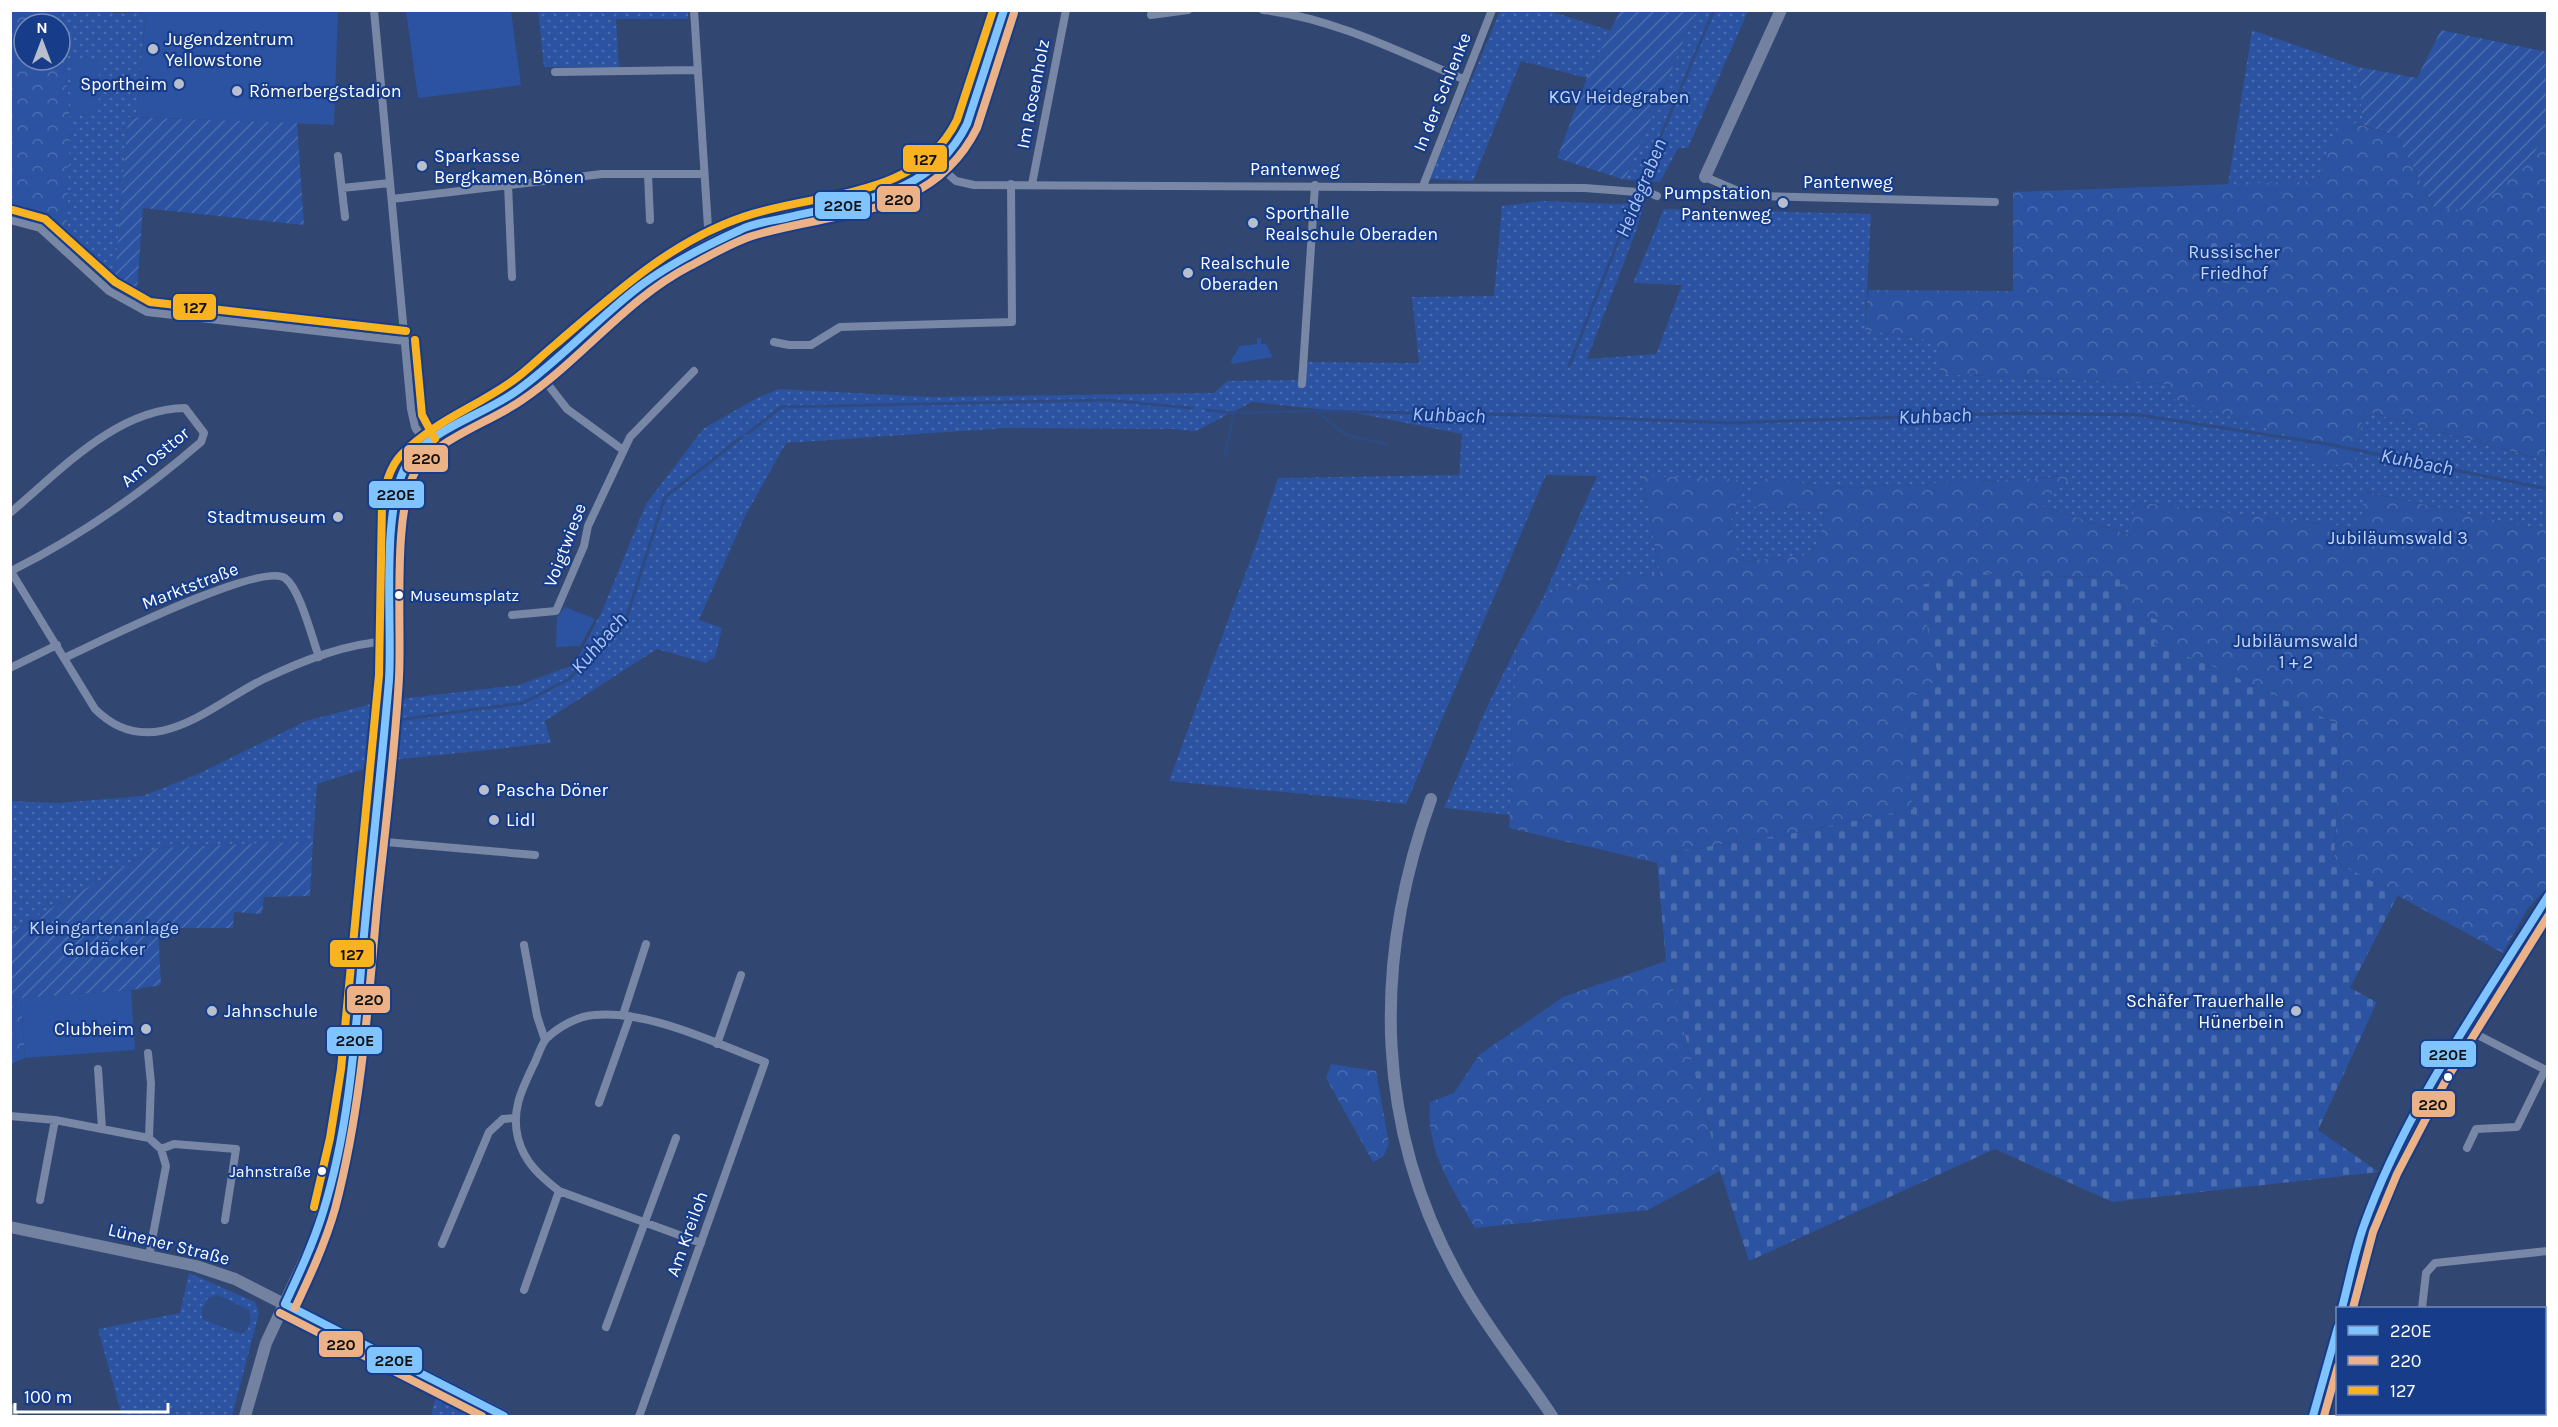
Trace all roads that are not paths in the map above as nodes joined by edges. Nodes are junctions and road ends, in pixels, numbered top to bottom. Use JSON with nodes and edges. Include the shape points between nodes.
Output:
{"nodes":[{"id":1,"x":374,"y":10,"type":"edge"},
{"id":2,"x":694,"y":10,"type":"edge"},
{"id":3,"x":1004,"y":10,"type":"edge"},
{"id":4,"x":1066,"y":10,"type":"edge"},
{"id":5,"x":1188,"y":10,"type":"edge"},
{"id":6,"x":1263,"y":10,"type":"edge"},
{"id":7,"x":1492,"y":10,"type":"edge"},
{"id":8,"x":1780,"y":10,"type":"edge"},
{"id":9,"x":1151,"y":15,"type":"dead end"},
{"id":10,"x":696,"y":70,"type":"junction"},
{"id":11,"x":555,"y":72,"type":"dead end"},
{"id":12,"x":1465,"y":80,"type":"junction"},
{"id":13,"x":338,"y":156,"type":"dead end"},
{"id":14,"x":938,"y":165,"type":"junction"},
{"id":15,"x":648,"y":174,"type":"junction"},
{"id":16,"x":704,"y":174,"type":"junction"},
{"id":17,"x":1705,"y":177,"type":"joint"},
{"id":18,"x":390,"y":183,"type":"junction"},
{"id":19,"x":508,"y":184,"type":"junction"},
{"id":20,"x":1011,"y":184,"type":"junction"},
{"id":21,"x":1032,"y":184,"type":"junction"},
{"id":22,"x":1315,"y":185,"type":"junction"},
{"id":23,"x":1423,"y":186,"type":"junction"},
{"id":24,"x":342,"y":188,"type":"junction"},
{"id":25,"x":1657,"y":196,"type":"dead end"},
{"id":26,"x":392,"y":199,"type":"junction"},
{"id":27,"x":1995,"y":202,"type":"dead end"},
{"id":28,"x":345,"y":218,"type":"dead end"},
{"id":29,"x":650,"y":219,"type":"dead end"},
{"id":30,"x":10,"y":220,"type":"edge"},
{"id":31,"x":709,"y":243,"type":"junction"},
{"id":32,"x":513,"y":277,"type":"dead end"},
{"id":33,"x":405,"y":341,"type":"junction"},
{"id":34,"x":774,"y":342,"type":"dead end"},
{"id":35,"x":694,"y":371,"type":"dead end"},
{"id":36,"x":539,"y":373,"type":"junction"},
{"id":37,"x":1302,"y":384,"type":"dead end"},
{"id":38,"x":426,"y":444,"type":"junction"},
{"id":39,"x":623,"y":450,"type":"junction"},
{"id":40,"x":10,"y":513,"type":"edge"},
{"id":41,"x":11,"y":570,"type":"edge"},
{"id":42,"x":512,"y":615,"type":"dead end"},
{"id":43,"x":391,"y":640,"type":"junction"},
{"id":44,"x":57,"y":645,"type":"junction"},
{"id":45,"x":319,"y":657,"type":"junction"},
{"id":46,"x":64,"y":658,"type":"junction"},
{"id":47,"x":10,"y":668,"type":"edge"},
{"id":48,"x":1431,"y":799,"type":"dead end"},
{"id":49,"x":374,"y":841,"type":"junction"},
{"id":50,"x":535,"y":855,"type":"dead end"},
{"id":51,"x":2547,"y":895,"type":"edge"},
{"id":52,"x":646,"y":944,"type":"dead end"},
{"id":53,"x":524,"y":945,"type":"dead end"},
{"id":54,"x":741,"y":975,"type":"dead end"},
{"id":55,"x":626,"y":1016,"type":"junction"},
{"id":56,"x":2466,"y":1029,"type":"junction"},
{"id":57,"x":545,"y":1040,"type":"junction"},
{"id":58,"x":717,"y":1044,"type":"junction"},
{"id":59,"x":148,"y":1053,"type":"dead end"},
{"id":60,"x":98,"y":1069,"type":"dead end"},
{"id":61,"x":2546,"y":1071,"type":"edge"},
{"id":62,"x":599,"y":1103,"type":"dead end"},
{"id":63,"x":10,"y":1116,"type":"edge"},
{"id":64,"x":515,"y":1118,"type":"junction"},
{"id":65,"x":55,"y":1120,"type":"junction"},
{"id":66,"x":102,"y":1129,"type":"junction"},
{"id":67,"x":149,"y":1138,"type":"junction"},
{"id":68,"x":676,"y":1138,"type":"dead end"},
{"id":69,"x":2467,"y":1148,"type":"dead end"},
{"id":70,"x":161,"y":1149,"type":"junction"},
{"id":71,"x":559,"y":1191,"type":"junction"},
{"id":72,"x":40,"y":1200,"type":"dead end"},
{"id":73,"x":225,"y":1220,"type":"dead end"},
{"id":74,"x":645,"y":1223,"type":"junction"},
{"id":75,"x":10,"y":1227,"type":"edge"},
{"id":76,"x":701,"y":1243,"type":"junction"},
{"id":77,"x":442,"y":1244,"type":"dead end"},
{"id":78,"x":2547,"y":1251,"type":"edge"},
{"id":79,"x":149,"y":1256,"type":"junction"},
{"id":80,"x":524,"y":1290,"type":"dead end"},
{"id":81,"x":285,"y":1304,"type":"junction"},
{"id":82,"x":2342,"y":1307,"type":"edge"},
{"id":83,"x":2422,"y":1307,"type":"edge"},
{"id":84,"x":606,"y":1327,"type":"dead end"},
{"id":85,"x":2336,"y":1329,"type":"edge"},
{"id":86,"x":10,"y":1407,"type":"edge"},
{"id":87,"x":14,"y":1416,"type":"edge"},
{"id":88,"x":245,"y":1416,"type":"edge"},
{"id":89,"x":504,"y":1416,"type":"edge"},
{"id":90,"x":639,"y":1416,"type":"edge"},
{"id":91,"x":1552,"y":1416,"type":"edge"},
{"id":92,"x":2313,"y":1416,"type":"edge"}],
"edges":[{"from":1,"to":18,"type":"street"},
{"from":2,"to":10,"type":"street"},
{"from":3,"to":14,"type":"main road","via":[[967,124]]},
{"from":4,"to":21,"type":"street","name":"Im Rosenholz"},
{"from":5,"to":9,"type":"street"},
{"from":6,"to":12,"type":"street","via":[[1327,24]]},
{"from":7,"to":12,"type":"street","name":"In der Schlenke"},
{"from":8,"to":17,"type":"main road"},
{"from":10,"to":11,"type":"street"},
{"from":10,"to":16,"type":"street"},
{"from":12,"to":23,"type":"street","name":"In der Schlenke"},
{"from":13,"to":24,"type":"street"},
{"from":14,"to":20,"type":"street","name":"Pantenweg","via":[[956,181],[966,184]]},
{"from":14,"to":31,"type":"main road","via":[[913,183],[882,195],[746,227]]},
{"from":15,"to":16,"type":"street"},
{"from":15,"to":19,"type":"street","via":[[602,174]]},
{"from":15,"to":29,"type":"street"},
{"from":16,"to":31,"type":"street"},
{"from":17,"to":27,"type":"street","name":"Pantenweg","via":[[1756,196]]},
{"from":18,"to":24,"type":"street"},
{"from":18,"to":26,"type":"street"},
{"from":19,"to":26,"type":"street"},
{"from":19,"to":32,"type":"street"},
{"from":20,"to":21,"type":"street","name":"Pantenweg"},
{"from":20,"to":34,"type":"street","via":[[1012,322],[840,327],[811,345]]},
{"from":21,"to":22,"type":"street","name":"Pantenweg"},
{"from":22,"to":23,"type":"street","name":"Pantenweg"},
{"from":22,"to":37,"type":"street"},
{"from":23,"to":25,"type":"street","name":"Pantenweg","via":[[1585,188]]},
{"from":24,"to":28,"type":"street"},
{"from":26,"to":33,"type":"street"},
{"from":30,"to":33,"type":"street","via":[[40,228],[109,291],[147,312]]},
{"from":31,"to":36,"type":"main road","via":[[640,286]]},
{"from":33,"to":38,"type":"street","via":[[412,418]]},
{"from":35,"to":39,"type":"street","name":"Voigtwiese","via":[[630,437]]},
{"from":36,"to":38,"type":"main road","via":[[495,405]]},
{"from":36,"to":39,"type":"street","via":[[567,409]]},
{"from":38,"to":43,"type":"main road","via":[[401,475],[392,505]]},
{"from":39,"to":42,"type":"street","name":"Voigtwiese","via":[[588,526],[584,546],[556,611]]},
{"from":40,"to":41,"type":"street","name":"Am Osttor","via":[[76,457],[136,420],[185,408],[204,433],[201,442],[109,515],[76,537]]},
{"from":41,"to":44,"type":"street"},
{"from":43,"to":45,"type":"street","via":[[368,642]]},
{"from":43,"to":49,"type":"main road"},
{"from":44,"to":46,"type":"street"},
{"from":44,"to":47,"type":"street"},
{"from":45,"to":46,"type":"street","via":[[260,681],[198,718],[150,733],[129,730],[102,716]]},
{"from":45,"to":46,"type":"street","name":"Marktstraße","via":[[295,591],[286,579],[276,576],[223,587]]},
{"from":48,"to":91,"type":"main road","via":[[1411,862],[1395,934],[1391,1034],[1402,1128],[1424,1204],[1454,1268],[1476,1308]]},
{"from":49,"to":50,"type":"street"},
{"from":49,"to":81,"type":"main road","via":[[342,1128],[316,1234]]},
{"from":51,"to":56,"type":"street"},
{"from":52,"to":55,"type":"street"},
{"from":53,"to":57,"type":"street"},
{"from":54,"to":58,"type":"street"},
{"from":55,"to":57,"type":"street","via":[[591,1015],[575,1019]]},
{"from":55,"to":58,"type":"street","via":[[650,1020]]},
{"from":55,"to":62,"type":"street"},
{"from":56,"to":61,"type":"street"},
{"from":56,"to":82,"type":"street","via":[[2433,1082],[2380,1184],[2363,1229]]},
{"from":57,"to":64,"type":"street","via":[[518,1098]]},
{"from":58,"to":76,"type":"street","name":"Am Kreiloh","via":[[765,1062]]},
{"from":59,"to":67,"type":"street"},
{"from":60,"to":66,"type":"street"},
{"from":61,"to":69,"type":"street","via":[[2517,1127],[2476,1129]]},
{"from":63,"to":65,"type":"street"},
{"from":64,"to":71,"type":"street","via":[[527,1160]]},
{"from":64,"to":77,"type":"street","via":[[503,1119],[489,1132]]},
{"from":65,"to":66,"type":"street"},
{"from":65,"to":72,"type":"street"},
{"from":66,"to":67,"type":"street"},
{"from":67,"to":70,"type":"street"},
{"from":68,"to":74,"type":"street"},
{"from":70,"to":73,"type":"street","via":[[174,1144],[236,1149]]},
{"from":70,"to":79,"type":"street","via":[[166,1166]]},
{"from":71,"to":74,"type":"street"},
{"from":71,"to":80,"type":"street"},
{"from":74,"to":76,"type":"street"},
{"from":74,"to":84,"type":"street"},
{"from":75,"to":79,"type":"main road","name":"Lünener Straße"},
{"from":76,"to":90,"type":"street","name":"Am Kreiloh"},
{"from":78,"to":83,"type":"street","via":[[2435,1263],[2426,1273]]},
{"from":79,"to":81,"type":"main road","name":"Lünener Straße","via":[[235,1279]]},
{"from":81,"to":88,"type":"main road","via":[[256,1370]]},
{"from":81,"to":89,"type":"main road","name":"Lünener Straße"},
{"from":85,"to":92,"type":"street"},
{"from":86,"to":87,"type":"street"}]}
